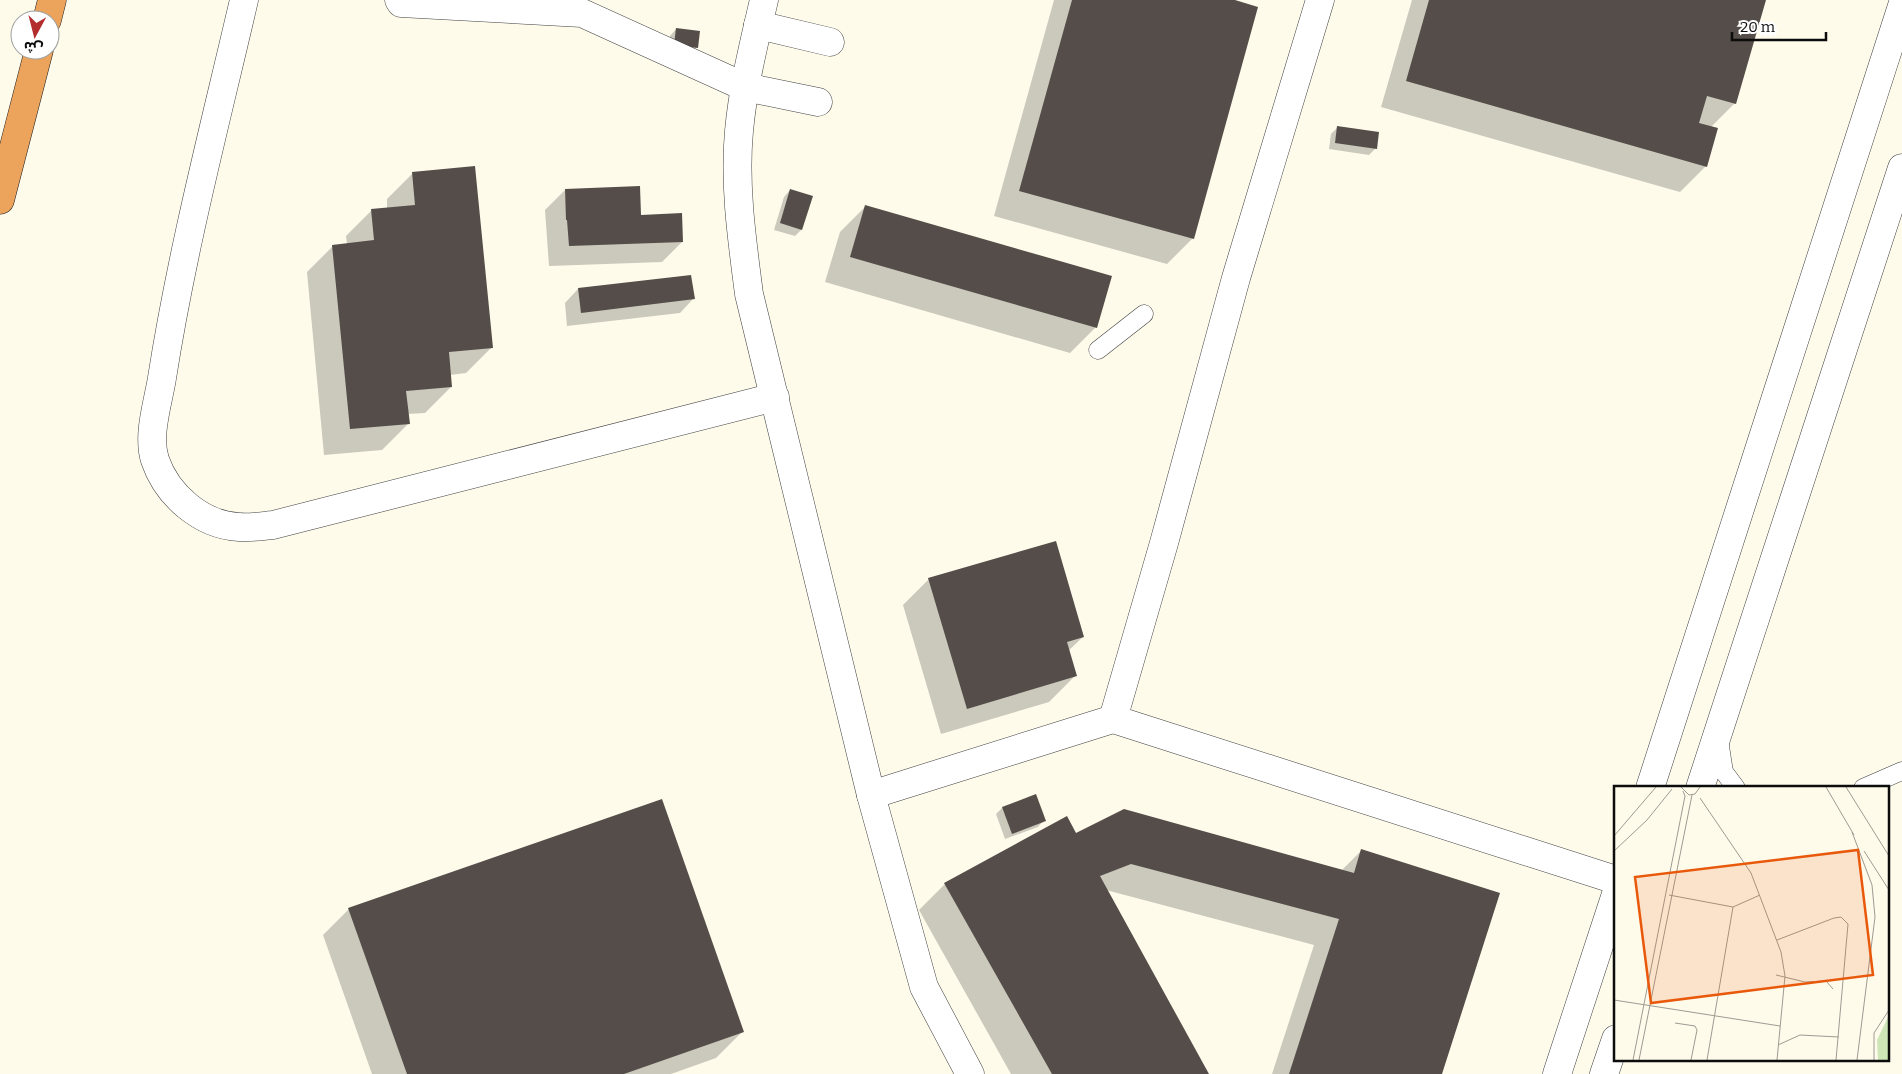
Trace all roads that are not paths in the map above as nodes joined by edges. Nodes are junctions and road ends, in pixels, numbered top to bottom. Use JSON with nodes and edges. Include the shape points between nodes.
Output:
{"nodes":[{"id":1,"x":244,"y":0,"type":"edge"},
{"id":2,"x":399,"y":0,"type":"edge"},
{"id":3,"x":1320,"y":0,"type":"edge"},
{"id":4,"x":1902,"y":6,"type":"edge"},
{"id":5,"x":761,"y":12,"type":"edge"},
{"id":6,"x":830,"y":42,"type":"dead end"},
{"id":7,"x":36,"y":60,"type":"edge"},
{"id":8,"x":745,"y":86,"type":"junction"},
{"id":9,"x":818,"y":102,"type":"dead end"},
{"id":10,"x":1902,"y":168,"type":"edge"},
{"id":11,"x":0,"y":200,"type":"edge"},
{"id":12,"x":1144,"y":314,"type":"dead end"},
{"id":13,"x":1098,"y":350,"type":"dead end"},
{"id":14,"x":775,"y":397,"type":"junction"},
{"id":15,"x":1113,"y":719,"type":"junction"},
{"id":16,"x":1718,"y":734,"type":"junction"},
{"id":17,"x":1902,"y":771,"type":"edge"},
{"id":18,"x":1651,"y":786,"type":"edge"},
{"id":19,"x":1701,"y":786,"type":"edge"},
{"id":20,"x":1734,"y":786,"type":"edge"},
{"id":21,"x":1868,"y":786,"type":"edge"},
{"id":22,"x":871,"y":796,"type":"junction"},
{"id":23,"x":1614,"y":879,"type":"edge"},
{"id":24,"x":1614,"y":900,"type":"edge"},
{"id":25,"x":1614,"y":1045,"type":"edge"},
{"id":26,"x":970,"y":1074,"type":"edge"},
{"id":27,"x":1557,"y":1074,"type":"edge"},
{"id":28,"x":1604,"y":1074,"type":"edge"}],
"edges":[{"from":1,"to":14,"type":"street","via":[[187,245],[152,437],[154,458],[162,478],[191,508],[212,522],[238,527],[273,525]]},
{"from":2,"to":8,"type":"street","via":[[401,3],[582,13]]},
{"from":3,"to":15,"type":"street","via":[[1236,278]]},
{"from":4,"to":18,"type":"street"},
{"from":5,"to":6,"type":"street"},
{"from":5,"to":8,"type":"street"},
{"from":7,"to":11,"type":"highway"},
{"from":8,"to":9,"type":"street"},
{"from":8,"to":14,"type":"street","via":[[739,132],[741,236],[749,294]]},
{"from":10,"to":16,"type":"street"},
{"from":12,"to":13,"type":"lane"},
{"from":14,"to":22,"type":"street"},
{"from":15,"to":22,"type":"street"},
{"from":15,"to":23,"type":"street"},
{"from":16,"to":19,"type":"street"},
{"from":16,"to":20,"type":"lane","via":[[1724,772]]},
{"from":17,"to":21,"type":"lane"},
{"from":22,"to":26,"type":"street","via":[[924,987]]},
{"from":24,"to":27,"type":"street"},
{"from":25,"to":28,"type":"street"}]}
